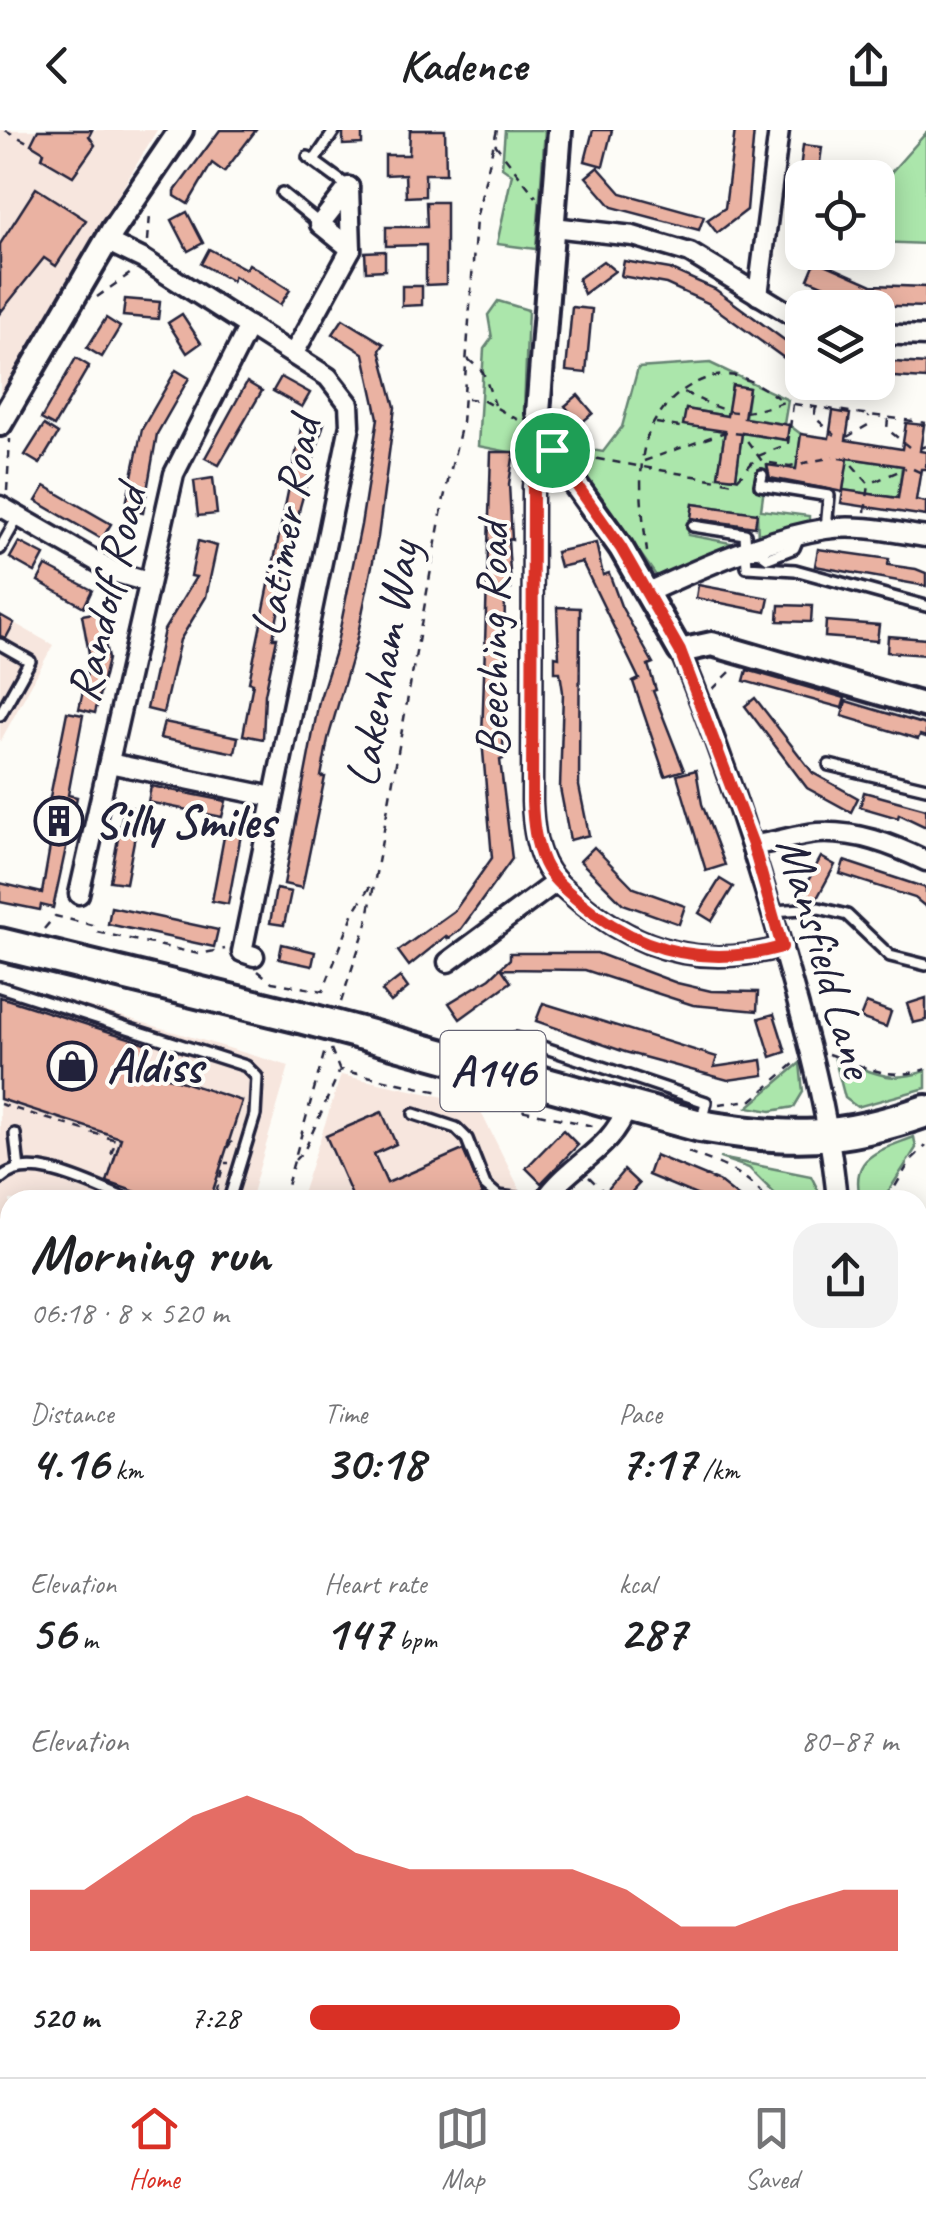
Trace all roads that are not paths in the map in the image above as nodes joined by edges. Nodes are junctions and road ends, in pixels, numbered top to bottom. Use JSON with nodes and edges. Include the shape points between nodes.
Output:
{"nodes":[{"id":1,"x":181,"y":130,"type":"edge"},
{"id":2,"x":335,"y":130,"type":"edge"},
{"id":3,"x":560,"y":130,"type":"edge"},
{"id":4,"x":779,"y":130,"type":"edge"},
{"id":5,"x":349,"y":187,"type":"junction"},
{"id":6,"x":282,"y":193,"type":"dead end"},
{"id":7,"x":554,"y":220,"type":"junction"},
{"id":8,"x":320,"y":224,"type":"junction"},
{"id":9,"x":106,"y":242,"type":"junction"},
{"id":10,"x":351,"y":249,"type":"junction"},
{"id":11,"x":758,"y":294,"type":"junction"},
{"id":12,"x":785,"y":311,"type":"edge"},
{"id":13,"x":250,"y":326,"type":"junction"},
{"id":14,"x":895,"y":335,"type":"edge"},
{"id":15,"x":926,"y":336,"type":"edge"},
{"id":16,"x":294,"y":353,"type":"junction"},
{"id":17,"x":0,"y":424,"type":"edge"},
{"id":18,"x":561,"y":450,"type":"junction"},
{"id":19,"x":762,"y":475,"type":"dead end"},
{"id":20,"x":7,"y":510,"type":"edge"},
{"id":21,"x":693,"y":526,"type":"dead end"},
{"id":22,"x":826,"y":529,"type":"junction"},
{"id":23,"x":926,"y":537,"type":"edge"},
{"id":24,"x":0,"y":549,"type":"edge"},
{"id":25,"x":750,"y":552,"type":"junction"},
{"id":26,"x":148,"y":582,"type":"junction"},
{"id":27,"x":648,"y":592,"type":"junction"},
{"id":28,"x":926,"y":606,"type":"edge"},
{"id":29,"x":0,"y":644,"type":"edge"},
{"id":30,"x":680,"y":651,"type":"junction"},
{"id":31,"x":926,"y":706,"type":"edge"},
{"id":32,"x":0,"y":716,"type":"edge"},
{"id":33,"x":109,"y":763,"type":"junction"},
{"id":34,"x":828,"y":765,"type":"dead end"},
{"id":35,"x":926,"y":788,"type":"edge"},
{"id":36,"x":273,"y":797,"type":"junction"},
{"id":37,"x":753,"y":845,"type":"junction"},
{"id":38,"x":926,"y":861,"type":"edge"},
{"id":39,"x":556,"y":882,"type":"junction"},
{"id":40,"x":78,"y":894,"type":"dead end"},
{"id":41,"x":772,"y":911,"type":"junction"},
{"id":42,"x":0,"y":927,"type":"edge"},
{"id":43,"x":0,"y":944,"type":"edge"},
{"id":44,"x":782,"y":947,"type":"junction"},
{"id":45,"x":241,"y":952,"type":"road end"},
{"id":46,"x":448,"y":962,"type":"dead end"},
{"id":47,"x":926,"y":965,"type":"edge"},
{"id":48,"x":176,"y":983,"type":"junction"},
{"id":49,"x":0,"y":987,"type":"edge"},
{"id":50,"x":516,"y":1038,"type":"dead end"},
{"id":51,"x":926,"y":1111,"type":"edge"},
{"id":52,"x":414,"y":1114,"type":"dead end"},
{"id":53,"x":618,"y":1118,"type":"junction"},
{"id":54,"x":698,"y":1127,"type":"junction"},
{"id":55,"x":15,"y":1134,"type":"dead end"},
{"id":56,"x":828,"y":1136,"type":"junction"},
{"id":57,"x":19,"y":1169,"type":"junction"},
{"id":58,"x":0,"y":1179,"type":"edge"},
{"id":59,"x":101,"y":1190,"type":"edge"},
{"id":60,"x":232,"y":1190,"type":"edge"},
{"id":61,"x":491,"y":1190,"type":"edge"},
{"id":62,"x":555,"y":1190,"type":"edge"},
{"id":63,"x":836,"y":1190,"type":"edge"}],
"edges":[{"from":1,"to":9,"type":"street"},
{"from":2,"to":5,"type":"lane","via":[[311,159]]},
{"from":3,"to":7,"type":"street","name":"Mansfield Lane"},
{"from":4,"to":11,"type":"street"},
{"from":5,"to":8,"type":"street"},
{"from":5,"to":10,"type":"street"},
{"from":6,"to":8,"type":"lane"},
{"from":7,"to":11,"type":"street","via":[[661,242]]},
{"from":7,"to":18,"type":"street","name":"Mansfield Lane","via":[[540,427]]},
{"from":8,"to":10,"type":"street"},
{"from":9,"to":13,"type":"street","name":"Latimer Road"},
{"from":9,"to":17,"type":"street"},
{"from":10,"to":16,"type":"street"},
{"from":11,"to":12,"type":"street"},
{"from":13,"to":16,"type":"street","name":"Latimer Road"},
{"from":13,"to":26,"type":"street","name":"Randolf Road","via":[[174,474]]},
{"from":14,"to":15,"type":"street"},
{"from":16,"to":36,"type":"street","name":"Latimer Road","via":[[342,391],[350,425]]},
{"from":18,"to":27,"type":"street","name":"Mansfield Lane"},
{"from":18,"to":39,"type":"street","name":"Beeching Road","via":[[533,486],[534,833]]},
{"from":19,"to":22,"type":"lane","via":[[760,486],[829,496]]},
{"from":20,"to":24,"type":"lane"},
{"from":20,"to":26,"type":"street","via":[[117,572]]},
{"from":21,"to":25,"type":"lane","via":[[745,534]]},
{"from":22,"to":23,"type":"street"},
{"from":22,"to":25,"type":"street"},
{"from":25,"to":27,"type":"street"},
{"from":25,"to":28,"type":"lane","via":[[747,567],[795,570]]},
{"from":26,"to":33,"type":"street","name":"Randolf Road"},
{"from":27,"to":30,"type":"street","name":"Mansfield Lane"},
{"from":29,"to":32,"type":"lane","via":[[30,660]]},
{"from":30,"to":31,"type":"street","via":[[712,644]]},
{"from":30,"to":37,"type":"street","name":"Mansfield Lane"},
{"from":33,"to":36,"type":"street"},
{"from":33,"to":40,"type":"street","name":"Randolf Road"},
{"from":34,"to":35,"type":"lane"},
{"from":36,"to":45,"type":"street","name":"Latimer Road"},
{"from":37,"to":38,"type":"street","via":[[815,833],[854,834]]},
{"from":37,"to":41,"type":"street","name":"Mansfield Lane"},
{"from":39,"to":44,"type":"street","name":"Beeching Road","via":[[614,931],[640,942],[710,956],[752,956]]},
{"from":39,"to":46,"type":"street"},
{"from":41,"to":44,"type":"street","name":"Mansfield Lane"},
{"from":41,"to":47,"type":"lane","via":[[847,914],[890,956]]},
{"from":42,"to":48,"type":"highway","number":"A146"},
{"from":43,"to":48,"type":"highway","number":"A146"},
{"from":44,"to":56,"type":"street","name":"Mansfield Lane"},
{"from":48,"to":53,"type":"highway","number":"A146","bridge":true,"via":[[360,1033]]},
{"from":49,"to":60,"type":"lane","via":[[246,1066],[257,1077],[258,1099]]},
{"from":50,"to":54,"type":"lane"},
{"from":51,"to":56,"type":"highway","number":"A146"},
{"from":52,"to":61,"type":"lane","via":[[456,1128]]},
{"from":53,"to":54,"type":"highway","number":"A146"},
{"from":53,"to":62,"type":"street","via":[[602,1150]]},
{"from":54,"to":56,"type":"highway","number":"A146","via":[[791,1139]]},
{"from":55,"to":57,"type":"lane"},
{"from":56,"to":63,"type":"street","name":"Mansfield Lane"},
{"from":57,"to":58,"type":"lane"},
{"from":57,"to":59,"type":"lane","via":[[45,1170]]}]}
